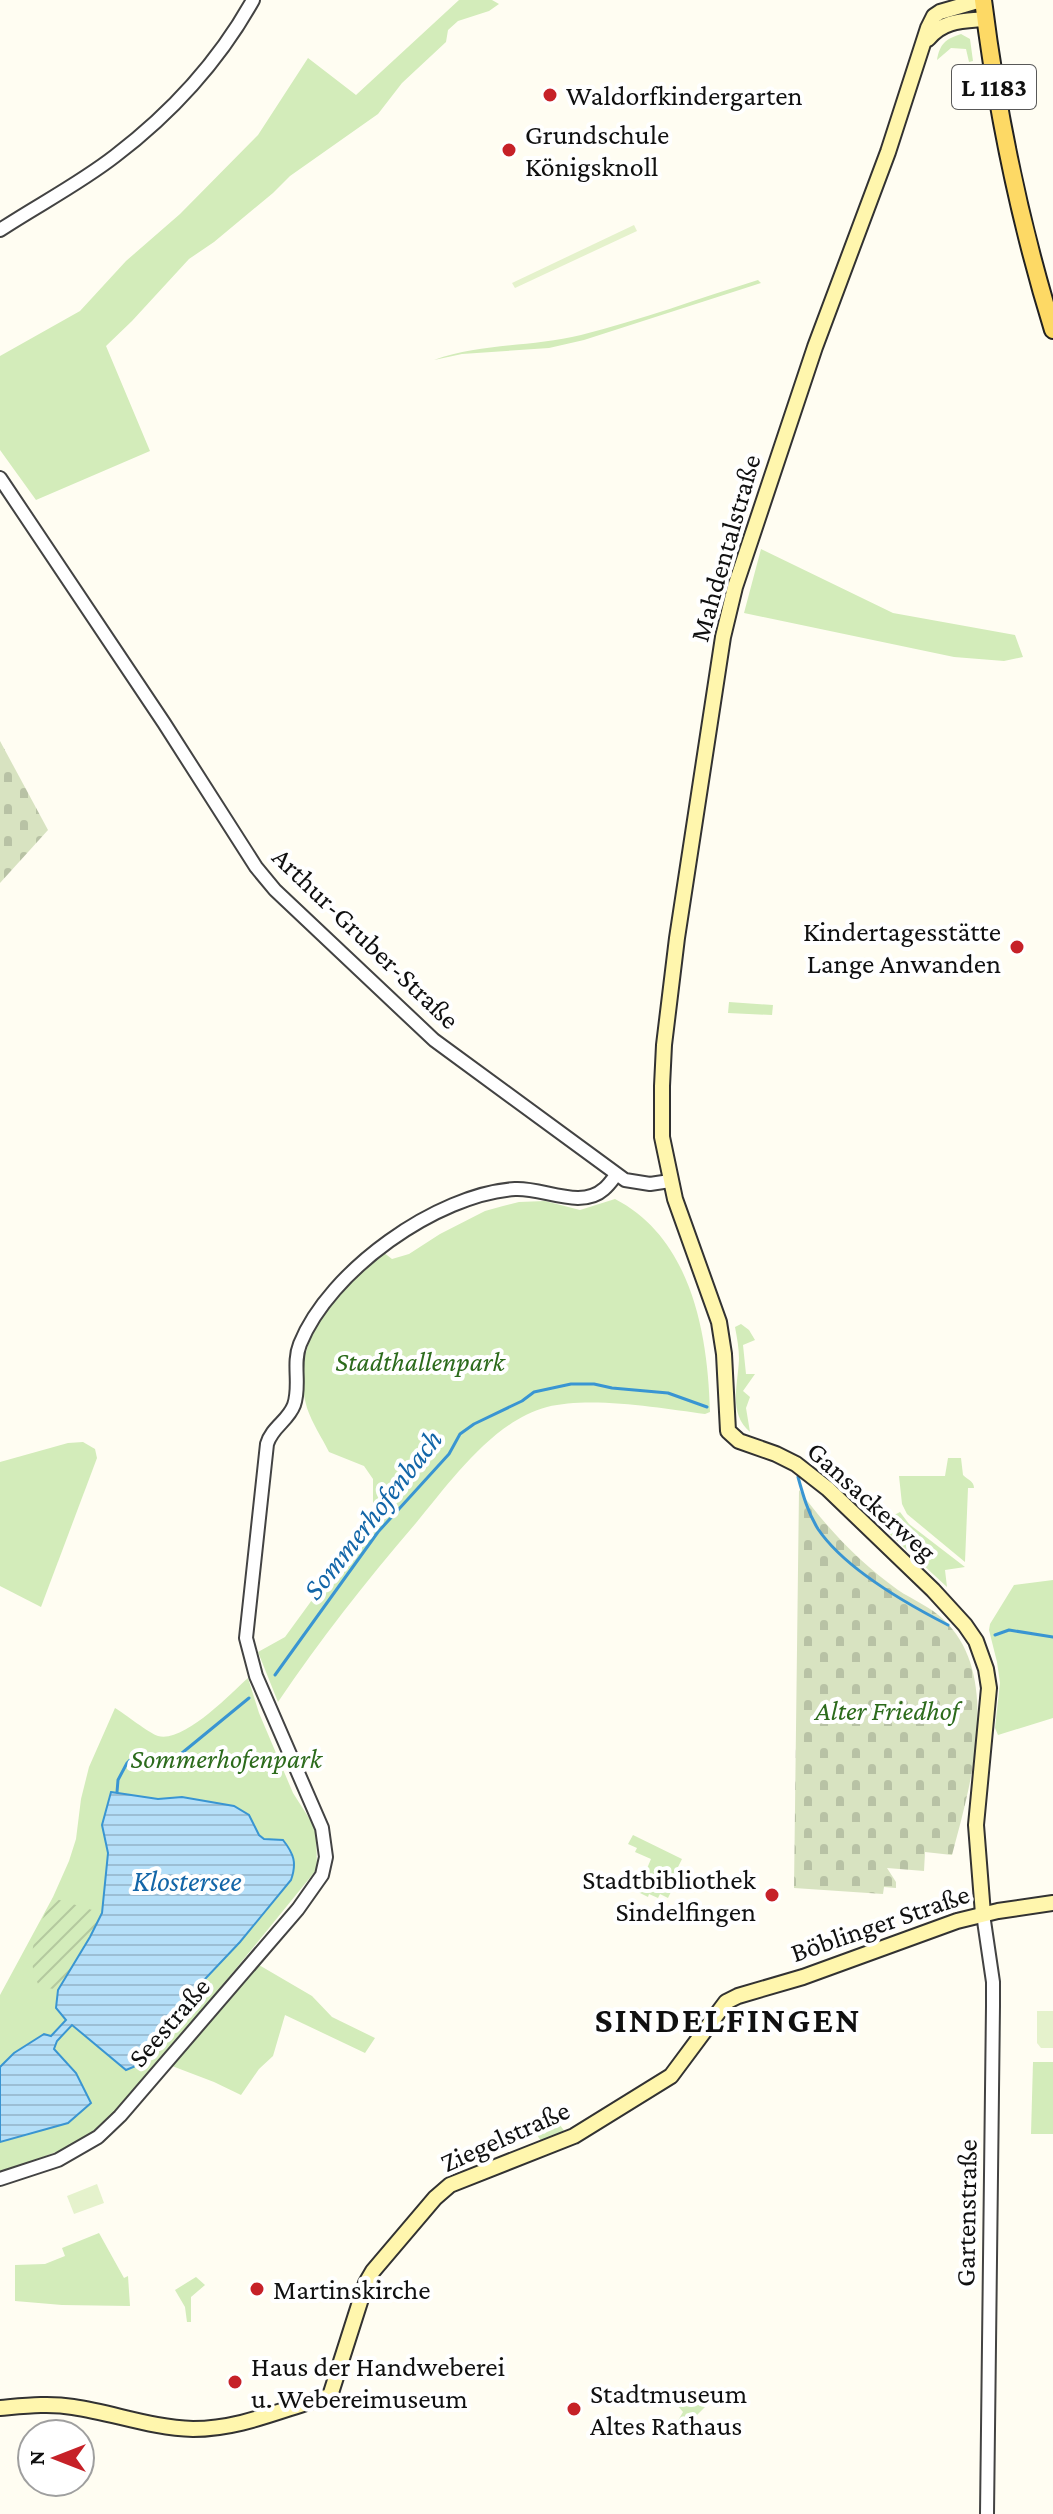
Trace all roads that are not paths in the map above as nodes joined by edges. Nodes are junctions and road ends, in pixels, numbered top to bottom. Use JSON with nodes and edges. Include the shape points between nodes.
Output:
{"nodes":[{"id":1,"x":253,"y":0,"type":"edge"},
{"id":2,"x":982,"y":0,"type":"edge"},
{"id":3,"x":985,"y":19,"type":"junction"},
{"id":4,"x":923,"y":46,"type":"junction"},
{"id":5,"x":0,"y":230,"type":"edge"},
{"id":6,"x":1053,"y":330,"type":"edge"},
{"id":7,"x":0,"y":478,"type":"edge"},
{"id":8,"x":616,"y":1175,"type":"junction"},
{"id":9,"x":670,"y":1181,"type":"junction"},
{"id":10,"x":731,"y":1436,"type":"joint"},
{"id":11,"x":1053,"y":1903,"type":"edge"},
{"id":12,"x":983,"y":1914,"type":"junction"},
{"id":13,"x":726,"y":2002,"type":"joint"},
{"id":14,"x":0,"y":2179,"type":"edge"},
{"id":15,"x":0,"y":2408,"type":"edge"},
{"id":16,"x":987,"y":2514,"type":"edge"}],
"edges":[{"from":1,"to":5,"type":"street","via":[[218,55],[168,110],[114,157]]},
{"from":2,"to":3,"type":"main road","name":"Mahdentalstraße","number":"L 1183"},
{"from":2,"to":4,"type":"main road","name":"Mahdentalstraße","via":[[934,16]]},
{"from":3,"to":4,"type":"main road","via":[[943,25]]},
{"from":3,"to":6,"type":"main road","number":"L 1183","via":[[997,104]]},
{"from":4,"to":9,"type":"main road","name":"Mahdentalstraße","via":[[815,347],[728,615],[664,1045],[661,1123]]},
{"from":7,"to":8,"type":"street","name":"Arthur-Gruber-Straße","via":[[275,890],[434,1040]]},
{"from":8,"to":9,"type":"street","name":"Arthur-Gruber-Straße","via":[[632,1183]]},
{"from":8,"to":14,"type":"street","name":"Seestraße","via":[[589,1196],[508,1189],[422,1218],[337,1288],[313,1319],[297,1355],[294,1407],[269,1435],[246,1638],[256,1676],[317,1815],[326,1846],[324,1868],[316,1885],[120,2116],[79,2150]]},
{"from":9,"to":10,"type":"main road","name":"Mahdentalstraße","via":[[719,1322]]},
{"from":10,"to":12,"type":"main road","name":"Gansackerweg","via":[[787,1459],[814,1478],[933,1590],[965,1625],[981,1655],[989,1688],[976,1825]]},
{"from":11,"to":12,"type":"main road","name":"Böblinger Straße"},
{"from":12,"to":13,"type":"main road","name":"Böblinger Straße"},
{"from":12,"to":16,"type":"street","name":"Gartenstraße","via":[[993,1982]]},
{"from":13,"to":15,"type":"main road","name":"Ziegelstraße","via":[[671,2076],[574,2136],[450,2185],[435,2198],[366,2283],[330,2396],[250,2422],[194,2429],[70,2406]]}]}
